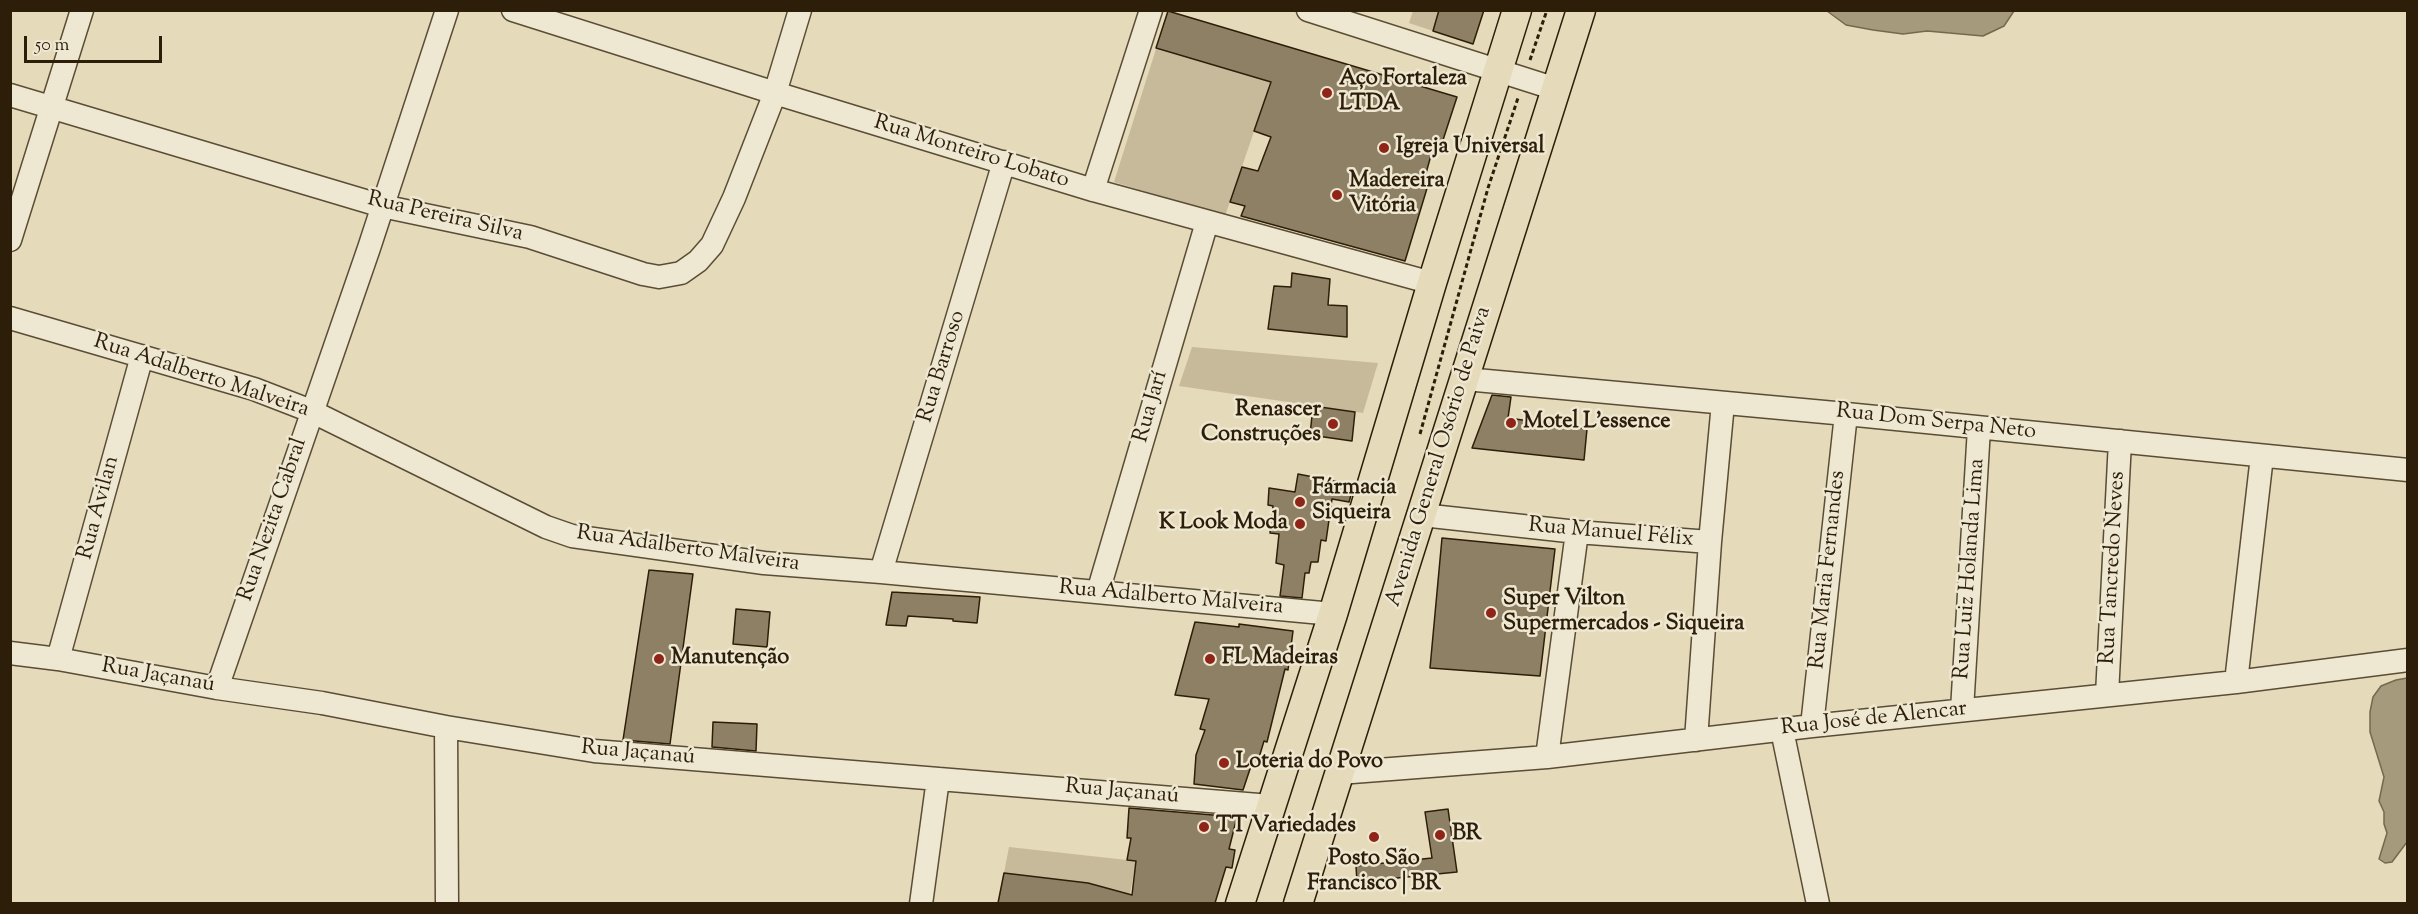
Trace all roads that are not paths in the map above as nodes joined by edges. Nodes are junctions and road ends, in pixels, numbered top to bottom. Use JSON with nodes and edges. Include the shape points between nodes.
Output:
{"nodes":[{"id":1,"x":82,"y":10,"type":"edge"},
{"id":2,"x":447,"y":10,"type":"edge"},
{"id":3,"x":513,"y":10,"type":"edge"},
{"id":4,"x":800,"y":10,"type":"edge"},
{"id":5,"x":1151,"y":10,"type":"edge"},
{"id":6,"x":1517,"y":10,"type":"edge"},
{"id":7,"x":1581,"y":10,"type":"edge"},
{"id":8,"x":1318,"y":12,"type":"edge"},
{"id":9,"x":1512,"y":74,"type":"junction"},
{"id":10,"x":1557,"y":89,"type":"junction"},
{"id":11,"x":775,"y":93,"type":"junction"},
{"id":12,"x":10,"y":95,"type":"edge"},
{"id":13,"x":52,"y":107,"type":"junction"},
{"id":14,"x":1004,"y":162,"type":"junction"},
{"id":15,"x":1093,"y":190,"type":"junction"},
{"id":16,"x":382,"y":206,"type":"junction"},
{"id":17,"x":1207,"y":222,"type":"junction"},
{"id":18,"x":10,"y":240,"type":"edge"},
{"id":19,"x":1432,"y":283,"type":"junction"},
{"id":20,"x":10,"y":318,"type":"edge"},
{"id":21,"x":142,"y":356,"type":"junction"},
{"id":22,"x":1465,"y":379,"type":"junction"},
{"id":23,"x":1723,"y":402,"type":"junction"},
{"id":24,"x":311,"y":411,"type":"junction"},
{"id":25,"x":1846,"y":414,"type":"junction"},
{"id":26,"x":1979,"y":428,"type":"junction"},
{"id":27,"x":2120,"y":441,"type":"junction"},
{"id":28,"x":2262,"y":456,"type":"junction"},
{"id":29,"x":2408,"y":470,"type":"edge"},
{"id":30,"x":1422,"y":515,"type":"junction"},
{"id":31,"x":1577,"y":532,"type":"junction"},
{"id":32,"x":1710,"y":543,"type":"junction"},
{"id":33,"x":881,"y":572,"type":"junction"},
{"id":34,"x":1098,"y":592,"type":"junction"},
{"id":35,"x":1333,"y":614,"type":"junction"},
{"id":36,"x":11,"y":654,"type":"edge"},
{"id":37,"x":58,"y":659,"type":"junction"},
{"id":38,"x":2408,"y":660,"type":"edge"},
{"id":39,"x":2236,"y":682,"type":"junction"},
{"id":40,"x":217,"y":688,"type":"junction"},
{"id":41,"x":2108,"y":695,"type":"junction"},
{"id":42,"x":1962,"y":710,"type":"junction"},
{"id":43,"x":1812,"y":726,"type":"junction"},
{"id":44,"x":446,"y":728,"type":"junction"},
{"id":45,"x":1782,"y":730,"type":"junction"},
{"id":46,"x":1696,"y":740,"type":"junction"},
{"id":47,"x":1547,"y":757,"type":"junction"},
{"id":48,"x":1339,"y":773,"type":"junction"},
{"id":49,"x":938,"y":779,"type":"junction"},
{"id":50,"x":1271,"y":806,"type":"junction"},
{"id":51,"x":447,"y":903,"type":"edge"},
{"id":52,"x":921,"y":903,"type":"edge"},
{"id":53,"x":1240,"y":903,"type":"edge"},
{"id":54,"x":1298,"y":903,"type":"edge"},
{"id":55,"x":1818,"y":903,"type":"edge"}],
"edges":[{"from":1,"to":13,"type":"street"},
{"from":2,"to":16,"type":"street","name":"Rua Nezita Cabral"},
{"from":3,"to":11,"type":"street","name":"Rua Monteiro Lobato"},
{"from":4,"to":11,"type":"street","name":"Rua Pereira Silva"},
{"from":5,"to":15,"type":"street"},
{"from":6,"to":9,"type":"main road"},
{"from":7,"to":10,"type":"main road","name":"Avenida General Osório de Paiva"},
{"from":8,"to":9,"type":"street"},
{"from":9,"to":10,"type":"street"},
{"from":9,"to":19,"type":"main road"},
{"from":10,"to":22,"type":"main road","name":"Avenida General Osório de Paiva"},
{"from":11,"to":14,"type":"street","name":"Rua Monteiro Lobato"},
{"from":11,"to":16,"type":"street","name":"Rua Pereira Silva","via":[[712,245],[681,273],[659,277],[643,274],[530,237]]},
{"from":12,"to":13,"type":"street","name":"Rua Pereira Silva"},
{"from":13,"to":16,"type":"street","name":"Rua Pereira Silva"},
{"from":13,"to":18,"type":"street"},
{"from":14,"to":15,"type":"street","name":"Rua Monteiro Lobato"},
{"from":14,"to":33,"type":"street","name":"Rua Barroso"},
{"from":15,"to":17,"type":"street","name":"Rua Monteiro Lobato"},
{"from":16,"to":24,"type":"street","name":"Rua Nezita Cabral"},
{"from":17,"to":19,"type":"street","name":"Rua Monteiro Lobato"},
{"from":17,"to":34,"type":"street","name":"Rua Jarí"},
{"from":19,"to":35,"type":"main road"},
{"from":20,"to":21,"type":"street","name":"Rua Adalberto Malveira"},
{"from":21,"to":24,"type":"street","name":"Rua Adalberto Malveira","via":[[254,389]]},
{"from":21,"to":37,"type":"street","name":"Rua Avilan"},
{"from":22,"to":23,"type":"street","name":"Rua Dom Serpa Neto"},
{"from":22,"to":30,"type":"main road","name":"Avenida General Osório de Paiva"},
{"from":23,"to":25,"type":"street","name":"Rua Dom Serpa Neto"},
{"from":23,"to":32,"type":"street"},
{"from":24,"to":33,"type":"street","name":"Rua Adalberto Malveira","via":[[546,528],[572,536],[764,563]]},
{"from":24,"to":40,"type":"street","name":"Rua Nezita Cabral"},
{"from":25,"to":26,"type":"street","name":"Rua Dom Serpa Neto"},
{"from":25,"to":43,"type":"street","name":"Rua Maria Fernandes"},
{"from":26,"to":27,"type":"street","name":"Rua Dom Serpa Neto"},
{"from":26,"to":42,"type":"street","name":"Rua Luiz Holanda Lima"},
{"from":27,"to":28,"type":"street","name":"Rua Dom Serpa Neto"},
{"from":27,"to":41,"type":"street","name":"Rua Tancredo Neves"},
{"from":28,"to":29,"type":"street","name":"Rua Dom Serpa Neto"},
{"from":28,"to":39,"type":"street"},
{"from":30,"to":31,"type":"street","name":"Rua Manuel Félix"},
{"from":30,"to":48,"type":"main road","name":"Avenida General Osório de Paiva"},
{"from":31,"to":32,"type":"street","name":"Rua Manuel Félix"},
{"from":31,"to":47,"type":"street"},
{"from":32,"to":46,"type":"street","name":"Rua Manuel Félix"},
{"from":33,"to":34,"type":"street","name":"Rua Adalberto Malveira"},
{"from":34,"to":35,"type":"street","name":"Rua Adalberto Malveira"},
{"from":35,"to":50,"type":"main road"},
{"from":36,"to":37,"type":"street","name":"Rua Jaçanaú"},
{"from":37,"to":40,"type":"street","name":"Rua Jaçanaú"},
{"from":38,"to":39,"type":"street","name":"Rua José de Alencar"},
{"from":39,"to":41,"type":"street","name":"Rua José de Alencar"},
{"from":40,"to":44,"type":"street","name":"Rua Jaçanaú","via":[[322,703]]},
{"from":41,"to":42,"type":"street","name":"Rua José de Alencar"},
{"from":42,"to":43,"type":"street","name":"Rua José de Alencar"},
{"from":43,"to":45,"type":"street","name":"Rua José de Alencar"},
{"from":44,"to":49,"type":"street","name":"Rua Jaçanaú","via":[[594,751]]},
{"from":44,"to":51,"type":"street"},
{"from":45,"to":46,"type":"street","name":"Rua José de Alencar"},
{"from":45,"to":55,"type":"street"},
{"from":46,"to":47,"type":"street","name":"Rua José de Alencar"},
{"from":47,"to":48,"type":"street","name":"Rua José de Alencar"},
{"from":48,"to":54,"type":"main road","name":"Avenida General Osório de Paiva"},
{"from":49,"to":50,"type":"street","name":"Rua Jaçanaú"},
{"from":49,"to":52,"type":"street"},
{"from":50,"to":53,"type":"main road"}]}
